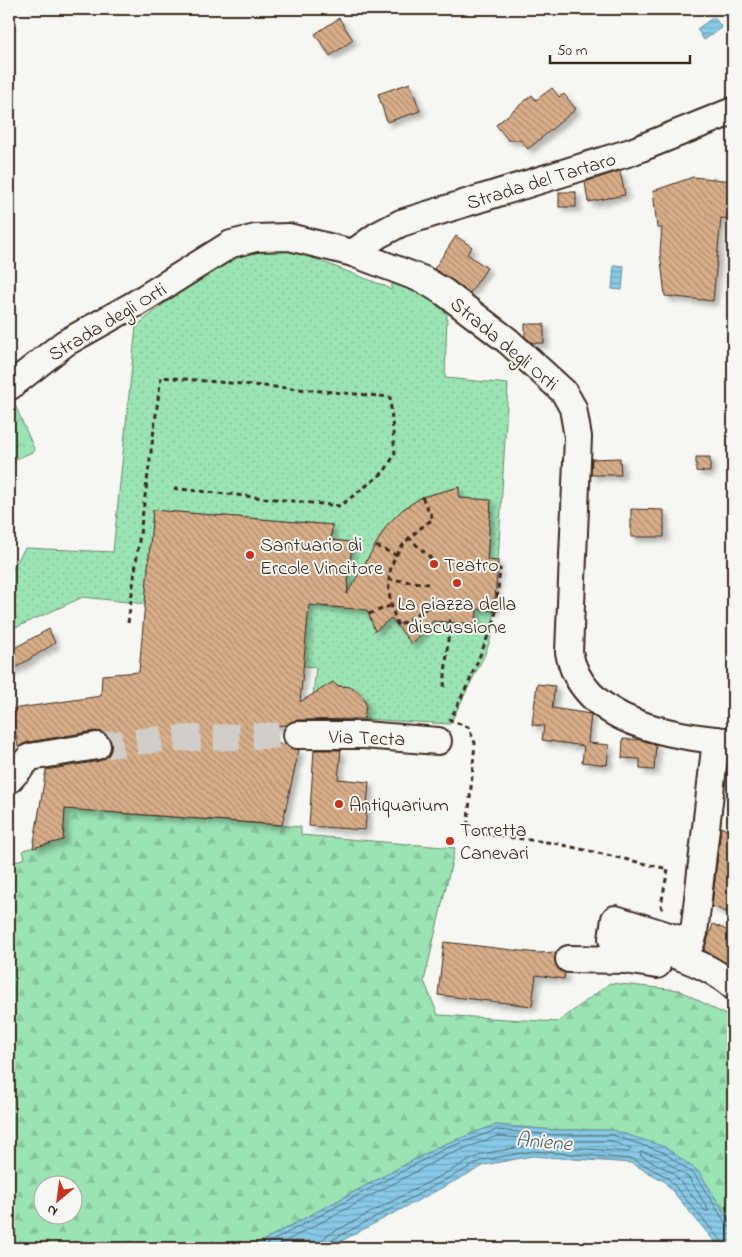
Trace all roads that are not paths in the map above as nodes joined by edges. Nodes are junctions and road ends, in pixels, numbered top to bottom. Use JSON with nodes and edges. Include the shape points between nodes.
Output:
{"nodes":[{"id":1,"x":733,"y":112,"type":"edge"},
{"id":2,"x":353,"y":253,"type":"junction"},
{"id":3,"x":9,"y":387,"type":"edge"},
{"id":4,"x":297,"y":735,"type":"tunnel mouth"},
{"id":5,"x":438,"y":741,"type":"dead end"},
{"id":6,"x":725,"y":741,"type":"edge"},
{"id":7,"x":96,"y":746,"type":"tunnel mouth"},
{"id":8,"x":9,"y":780,"type":"edge"},
{"id":9,"x":664,"y":917,"type":"road end"},
{"id":10,"x":695,"y":924,"type":"junction"},
{"id":11,"x":569,"y":958,"type":"dead end"},
{"id":12,"x":733,"y":986,"type":"edge"},
{"id":13,"x":733,"y":998,"type":"edge"}],
"edges":[{"from":1,"to":2,"type":"street","name":"Strada del Tartaro","via":[[631,152],[401,224]]},
{"from":2,"to":3,"type":"street","name":"Strada degli Orti","via":[[284,236],[232,244],[65,343]]},
{"from":2,"to":6,"type":"street","name":"Strada degli Orti","via":[[398,269],[437,288],[515,347],[564,392],[572,408],[578,437],[569,652],[574,673],[596,699],[628,719],[652,729]]},
{"from":4,"to":5,"type":"street","name":"Via Tecta","via":[[364,735]]},
{"from":6,"to":10,"type":"street"},
{"from":7,"to":8,"type":"street","via":[[30,757]]},
{"from":9,"to":10,"type":"street"},
{"from":10,"to":12,"type":"street","via":[[691,943],[615,920],[612,939],[692,961],[724,977]]},
{"from":11,"to":13,"type":"street","via":[[650,962],[698,980]]}]}
